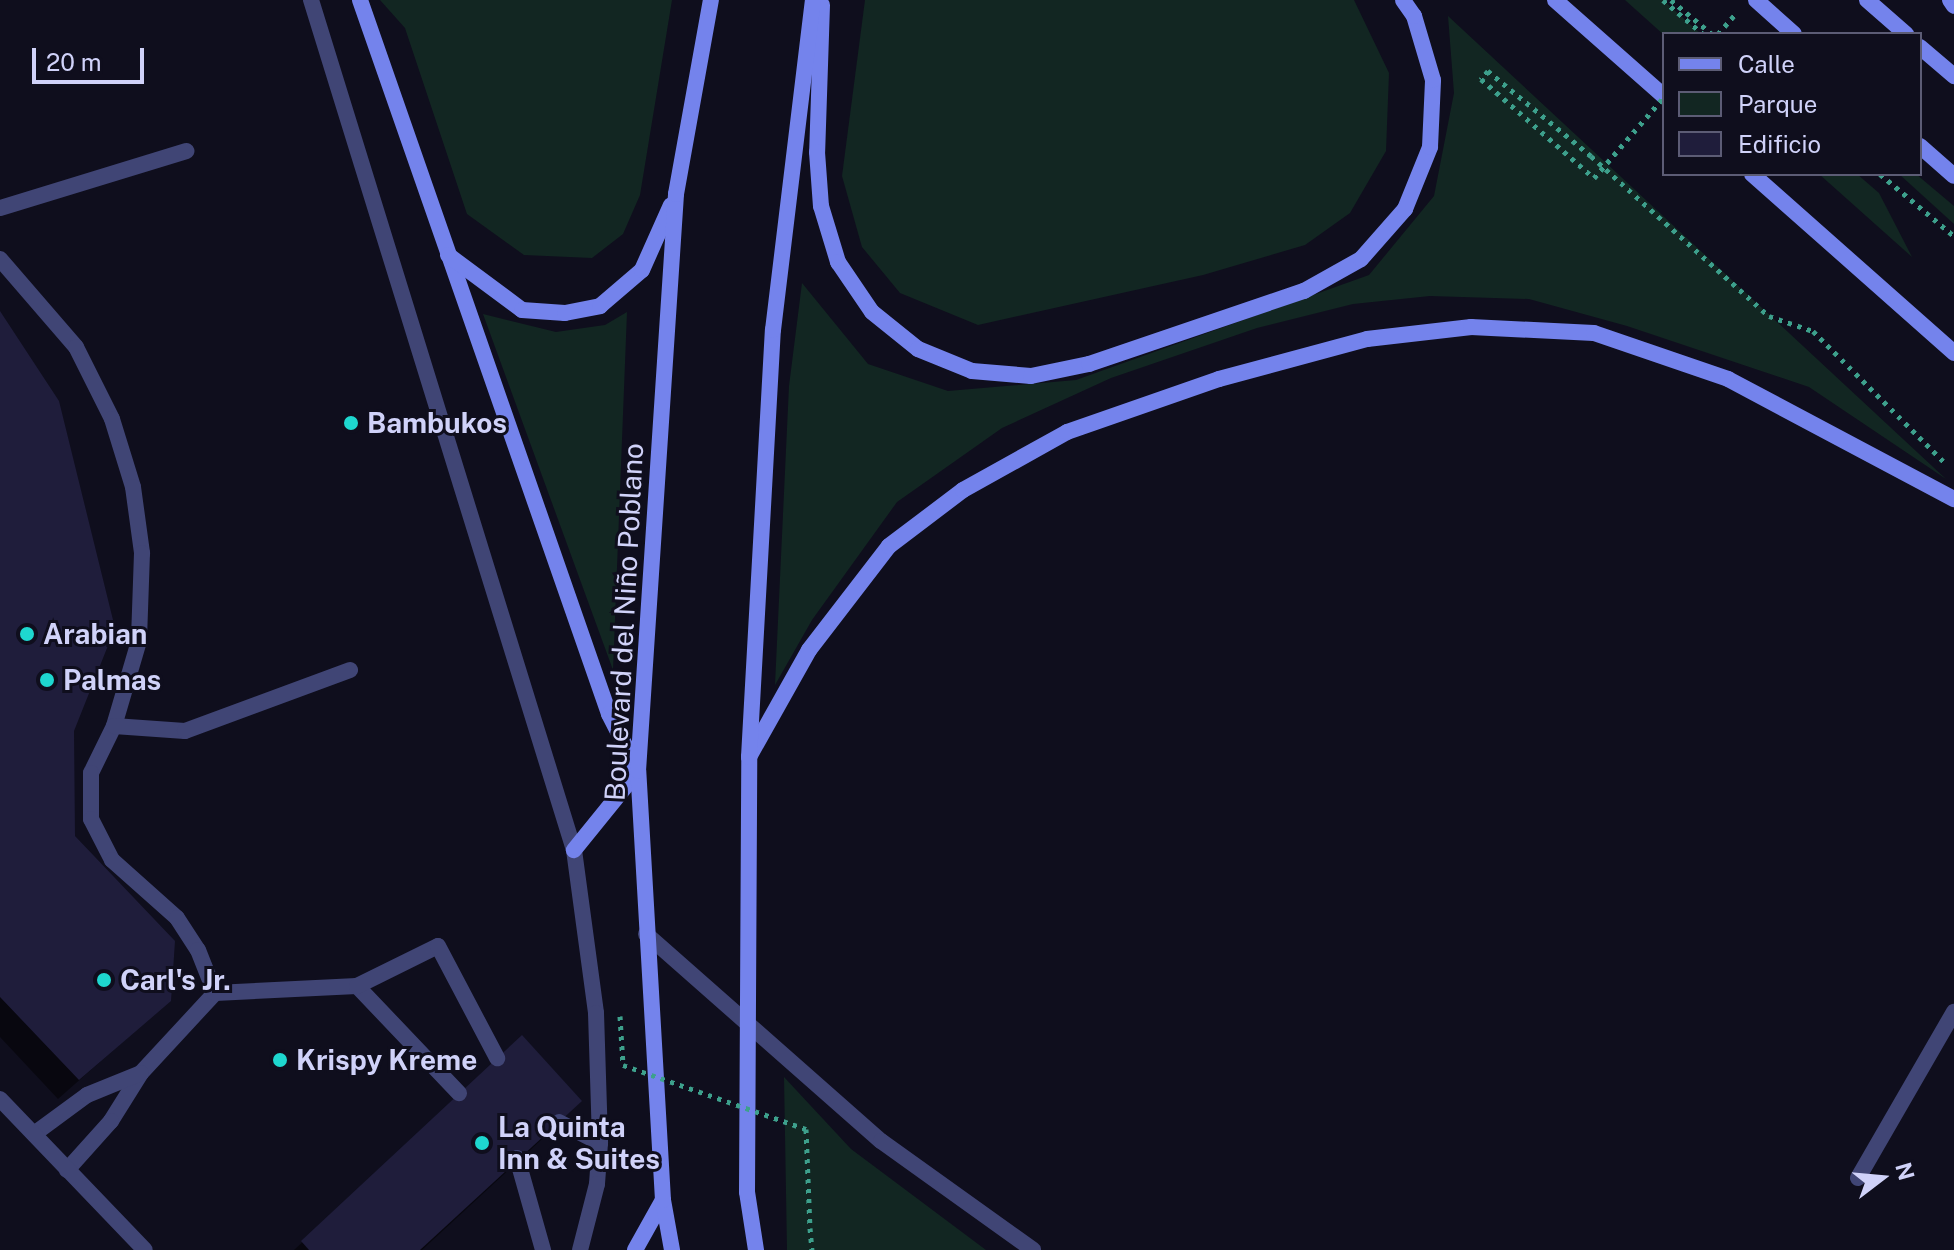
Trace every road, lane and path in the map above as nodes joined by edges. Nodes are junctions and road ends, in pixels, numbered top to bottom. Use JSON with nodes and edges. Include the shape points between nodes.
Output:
{"nodes":[{"id":1,"x":311,"y":0,"type":"edge"},
{"id":2,"x":360,"y":0,"type":"edge"},
{"id":3,"x":711,"y":0,"type":"edge"},
{"id":4,"x":813,"y":0,"type":"edge"},
{"id":5,"x":822,"y":0,"type":"edge"},
{"id":6,"x":1403,"y":0,"type":"edge"},
{"id":7,"x":1555,"y":0,"type":"edge"},
{"id":8,"x":1663,"y":0,"type":"edge"},
{"id":9,"x":1671,"y":0,"type":"edge"},
{"id":10,"x":1756,"y":0,"type":"edge"},
{"id":11,"x":1867,"y":0,"type":"edge"},
{"id":12,"x":1950,"y":0,"type":"edge"},
{"id":13,"x":1954,"y":6,"type":"edge"},
{"id":14,"x":1701,"y":32,"type":"edge"},
{"id":15,"x":1710,"y":32,"type":"edge"},
{"id":16,"x":1792,"y":32,"type":"edge"},
{"id":17,"x":1904,"y":32,"type":"edge"},
{"id":18,"x":1922,"y":49,"type":"edge"},
{"id":19,"x":1954,"y":76,"type":"edge"},
{"id":20,"x":1662,"y":95,"type":"edge"},
{"id":21,"x":1662,"y":99,"type":"edge"},
{"id":22,"x":1922,"y":148,"type":"edge"},
{"id":23,"x":187,"y":151,"type":"dead end"},
{"id":24,"x":1603,"y":167,"type":"edge"},
{"id":25,"x":1603,"y":167,"type":"edge"},
{"id":26,"x":1603,"y":167,"type":"edge"},
{"id":27,"x":1603,"y":167,"type":"edge"},
{"id":28,"x":1754,"y":176,"type":"edge"},
{"id":29,"x":1882,"y":176,"type":"edge"},
{"id":30,"x":1954,"y":176,"type":"edge"},
{"id":31,"x":676,"y":194,"type":"junction"},
{"id":32,"x":0,"y":208,"type":"edge"},
{"id":33,"x":1954,"y":236,"type":"edge"},
{"id":34,"x":448,"y":255,"type":"junction"},
{"id":35,"x":0,"y":259,"type":"edge"},
{"id":36,"x":1954,"y":353,"type":"edge"},
{"id":37,"x":1954,"y":471,"type":"edge"},
{"id":38,"x":1954,"y":499,"type":"edge"},
{"id":39,"x":350,"y":670,"type":"dead end"},
{"id":40,"x":114,"y":726,"type":"junction"},
{"id":41,"x":749,"y":757,"type":"junction"},
{"id":42,"x":638,"y":771,"type":"junction"},
{"id":43,"x":574,"y":850,"type":"junction"},
{"id":44,"x":646,"y":934,"type":"junction"},
{"id":45,"x":357,"y":986,"type":"junction"},
{"id":46,"x":215,"y":993,"type":"junction"},
{"id":47,"x":1954,"y":1012,"type":"edge"},
{"id":48,"x":620,"y":1016,"type":"dead end"},
{"id":49,"x":747,"y":1022,"type":"junction"},
{"id":50,"x":497,"y":1058,"type":"dead end"},
{"id":51,"x":141,"y":1073,"type":"junction"},
{"id":52,"x":459,"y":1093,"type":"dead end"},
{"id":53,"x":0,"y":1099,"type":"edge"},
{"id":54,"x":559,"y":1122,"type":"dead end"},
{"id":55,"x":34,"y":1134,"type":"junction"},
{"id":56,"x":600,"y":1143,"type":"junction"},
{"id":57,"x":517,"y":1158,"type":"dead end"},
{"id":58,"x":67,"y":1170,"type":"junction"},
{"id":59,"x":1858,"y":1178,"type":"dead end"},
{"id":60,"x":663,"y":1200,"type":"junction"},
{"id":61,"x":145,"y":1250,"type":"edge"},
{"id":62,"x":543,"y":1250,"type":"edge"},
{"id":63,"x":580,"y":1250,"type":"edge"},
{"id":64,"x":635,"y":1250,"type":"edge"},
{"id":65,"x":672,"y":1250,"type":"edge"},
{"id":66,"x":756,"y":1250,"type":"edge"},
{"id":67,"x":812,"y":1250,"type":"edge"},
{"id":68,"x":1033,"y":1250,"type":"edge"}],
"edges":[{"from":1,"to":43,"type":"street"},
{"from":2,"to":34,"type":"main road"},
{"from":3,"to":31,"type":"main road","name":"Boulevard del Niño Poblano"},
{"from":4,"to":41,"type":"main road","via":[[773,330]]},
{"from":5,"to":6,"type":"main road","via":[[818,165],[821,206],[838,262],[872,312],[918,349],[972,371],[1031,376],[1089,364],[1304,291],[1361,259],[1405,209],[1430,147],[1433,80],[1414,16]]},
{"from":7,"to":20,"type":"main road"},
{"from":8,"to":14,"type":"path"},
{"from":9,"to":15,"type":"path"},
{"from":10,"to":16,"type":"main road"},
{"from":11,"to":17,"type":"main road"},
{"from":12,"to":13,"type":"main road"},
{"from":18,"to":19,"type":"main road"},
{"from":21,"to":24,"type":"path","bridge":true},
{"from":22,"to":30,"type":"main road"},
{"from":23,"to":32,"type":"street"},
{"from":25,"to":26,"type":"path","bridge":true,"via":[[1594,178],[1481,79],[1488,71]]},
{"from":27,"to":37,"type":"path","bridge":true,"via":[[1769,316],[1813,331]]},
{"from":28,"to":36,"type":"main road"},
{"from":29,"to":33,"type":"path"},
{"from":31,"to":34,"type":"main road","via":[[642,270],[600,306],[565,313],[522,310]]},
{"from":31,"to":42,"type":"main road","name":"Boulevard del Niño Poblano"},
{"from":34,"to":42,"type":"main road","via":[[609,714]]},
{"from":35,"to":40,"type":"street","via":[[76,347],[112,419],[133,487],[142,553],[139,641]]},
{"from":38,"to":41,"type":"main road","via":[[1728,379],[1594,333],[1471,327],[1367,339],[1219,379],[1067,432],[963,490],[889,546],[809,650]]},
{"from":39,"to":40,"type":"street","via":[[185,731]]},
{"from":40,"to":46,"type":"street","via":[[91,773],[91,819],[112,860],[177,918],[198,950]]},
{"from":41,"to":49,"type":"main road"},
{"from":42,"to":43,"type":"main road"},
{"from":42,"to":44,"type":"main road","name":"Boulevard del Niño Poblano"},
{"from":43,"to":56,"type":"street","via":[[596,1013]]},
{"from":44,"to":49,"type":"street"},
{"from":44,"to":60,"type":"main road","name":"Boulevard del Niño Poblano"},
{"from":45,"to":46,"type":"street"},
{"from":45,"to":50,"type":"street","via":[[438,946]]},
{"from":45,"to":52,"type":"street"},
{"from":46,"to":51,"type":"street"},
{"from":47,"to":59,"type":"street"},
{"from":48,"to":67,"type":"path","bridge":true,"via":[[623,1065],[806,1129]]},
{"from":49,"to":66,"type":"main road","via":[[747,1192]]},
{"from":49,"to":68,"type":"street","via":[[881,1141]]},
{"from":51,"to":55,"type":"street","via":[[87,1095]]},
{"from":51,"to":58,"type":"street","via":[[111,1121]]},
{"from":53,"to":55,"type":"street"},
{"from":54,"to":56,"type":"street"},
{"from":55,"to":58,"type":"street"},
{"from":56,"to":63,"type":"street","via":[[597,1184]]},
{"from":57,"to":62,"type":"street"},
{"from":58,"to":61,"type":"street"},
{"from":60,"to":64,"type":"main road"},
{"from":60,"to":65,"type":"main road","name":"Boulevard del Niño Poblano"}]}
